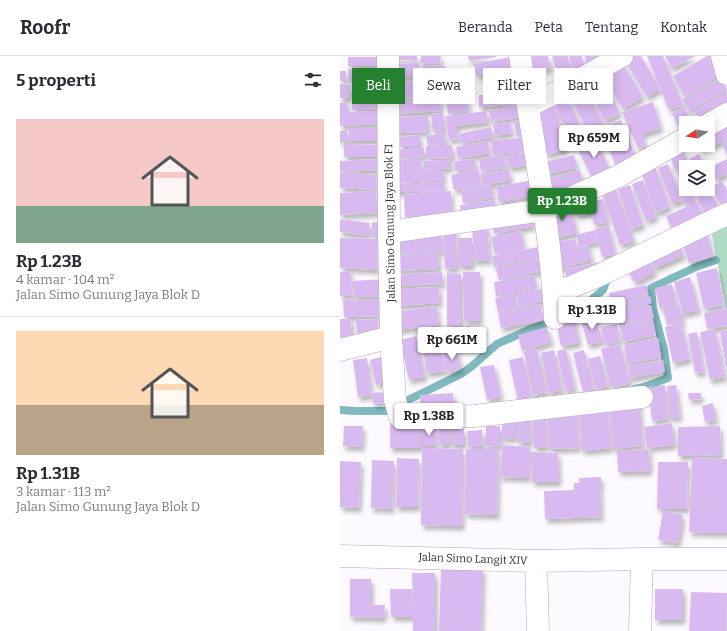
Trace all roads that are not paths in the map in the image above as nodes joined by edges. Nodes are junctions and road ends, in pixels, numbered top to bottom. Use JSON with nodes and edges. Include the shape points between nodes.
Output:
{"nodes":[{"id":1,"x":388,"y":56,"type":"edge"},
{"id":2,"x":520,"y":56,"type":"edge"},
{"id":3,"x":622,"y":56,"type":"edge"},
{"id":4,"x":722,"y":56,"type":"edge"},
{"id":5,"x":727,"y":74,"type":"edge"},
{"id":6,"x":528,"y":106,"type":"junction"},
{"id":7,"x":727,"y":114,"type":"edge"},
{"id":8,"x":715,"y":121,"type":"edge"},
{"id":9,"x":679,"y":142,"type":"edge"},
{"id":10,"x":544,"y":210,"type":"junction"},
{"id":11,"x":727,"y":214,"type":"edge"},
{"id":12,"x":389,"y":232,"type":"junction"},
{"id":13,"x":554,"y":294,"type":"junction"},
{"id":14,"x":555,"y":318,"type":"dead end"},
{"id":15,"x":391,"y":337,"type":"junction"},
{"id":16,"x":340,"y":350,"type":"edge"},
{"id":17,"x":642,"y":397,"type":"dead end"},
{"id":18,"x":340,"y":556,"type":"edge"},
{"id":19,"x":642,"y":559,"type":"junction"},
{"id":20,"x":727,"y":559,"type":"edge"},
{"id":21,"x":536,"y":561,"type":"junction"},
{"id":22,"x":538,"y":631,"type":"edge"},
{"id":23,"x":640,"y":631,"type":"edge"}],
"edges":[{"from":1,"to":12,"type":"street","name":"Jalan Simo Gunung Jaya Blok F1"},
{"from":2,"to":6,"type":"street"},
{"from":3,"to":6,"type":"street"},
{"from":4,"to":5,"type":"street"},
{"from":6,"to":10,"type":"street"},
{"from":7,"to":8,"type":"street"},
{"from":9,"to":10,"type":"street","via":[[619,176]]},
{"from":10,"to":12,"type":"street"},
{"from":10,"to":13,"type":"street"},
{"from":11,"to":13,"type":"street","via":[[607,272]]},
{"from":12,"to":15,"type":"street","name":"Jalan Simo Gunung Jaya Blok F1"},
{"from":13,"to":14,"type":"street"},
{"from":15,"to":16,"type":"street"},
{"from":15,"to":17,"type":"street","name":"Jalan Simo Gunung Jaya Blok F1","via":[[400,417],[474,416]]},
{"from":18,"to":21,"type":"street","name":"Jalan Simo Langit XIV"},
{"from":19,"to":20,"type":"street"},
{"from":19,"to":21,"type":"street"},
{"from":19,"to":23,"type":"street"},
{"from":21,"to":22,"type":"street","name":"Jalan Simo Langit XIV"}]}
